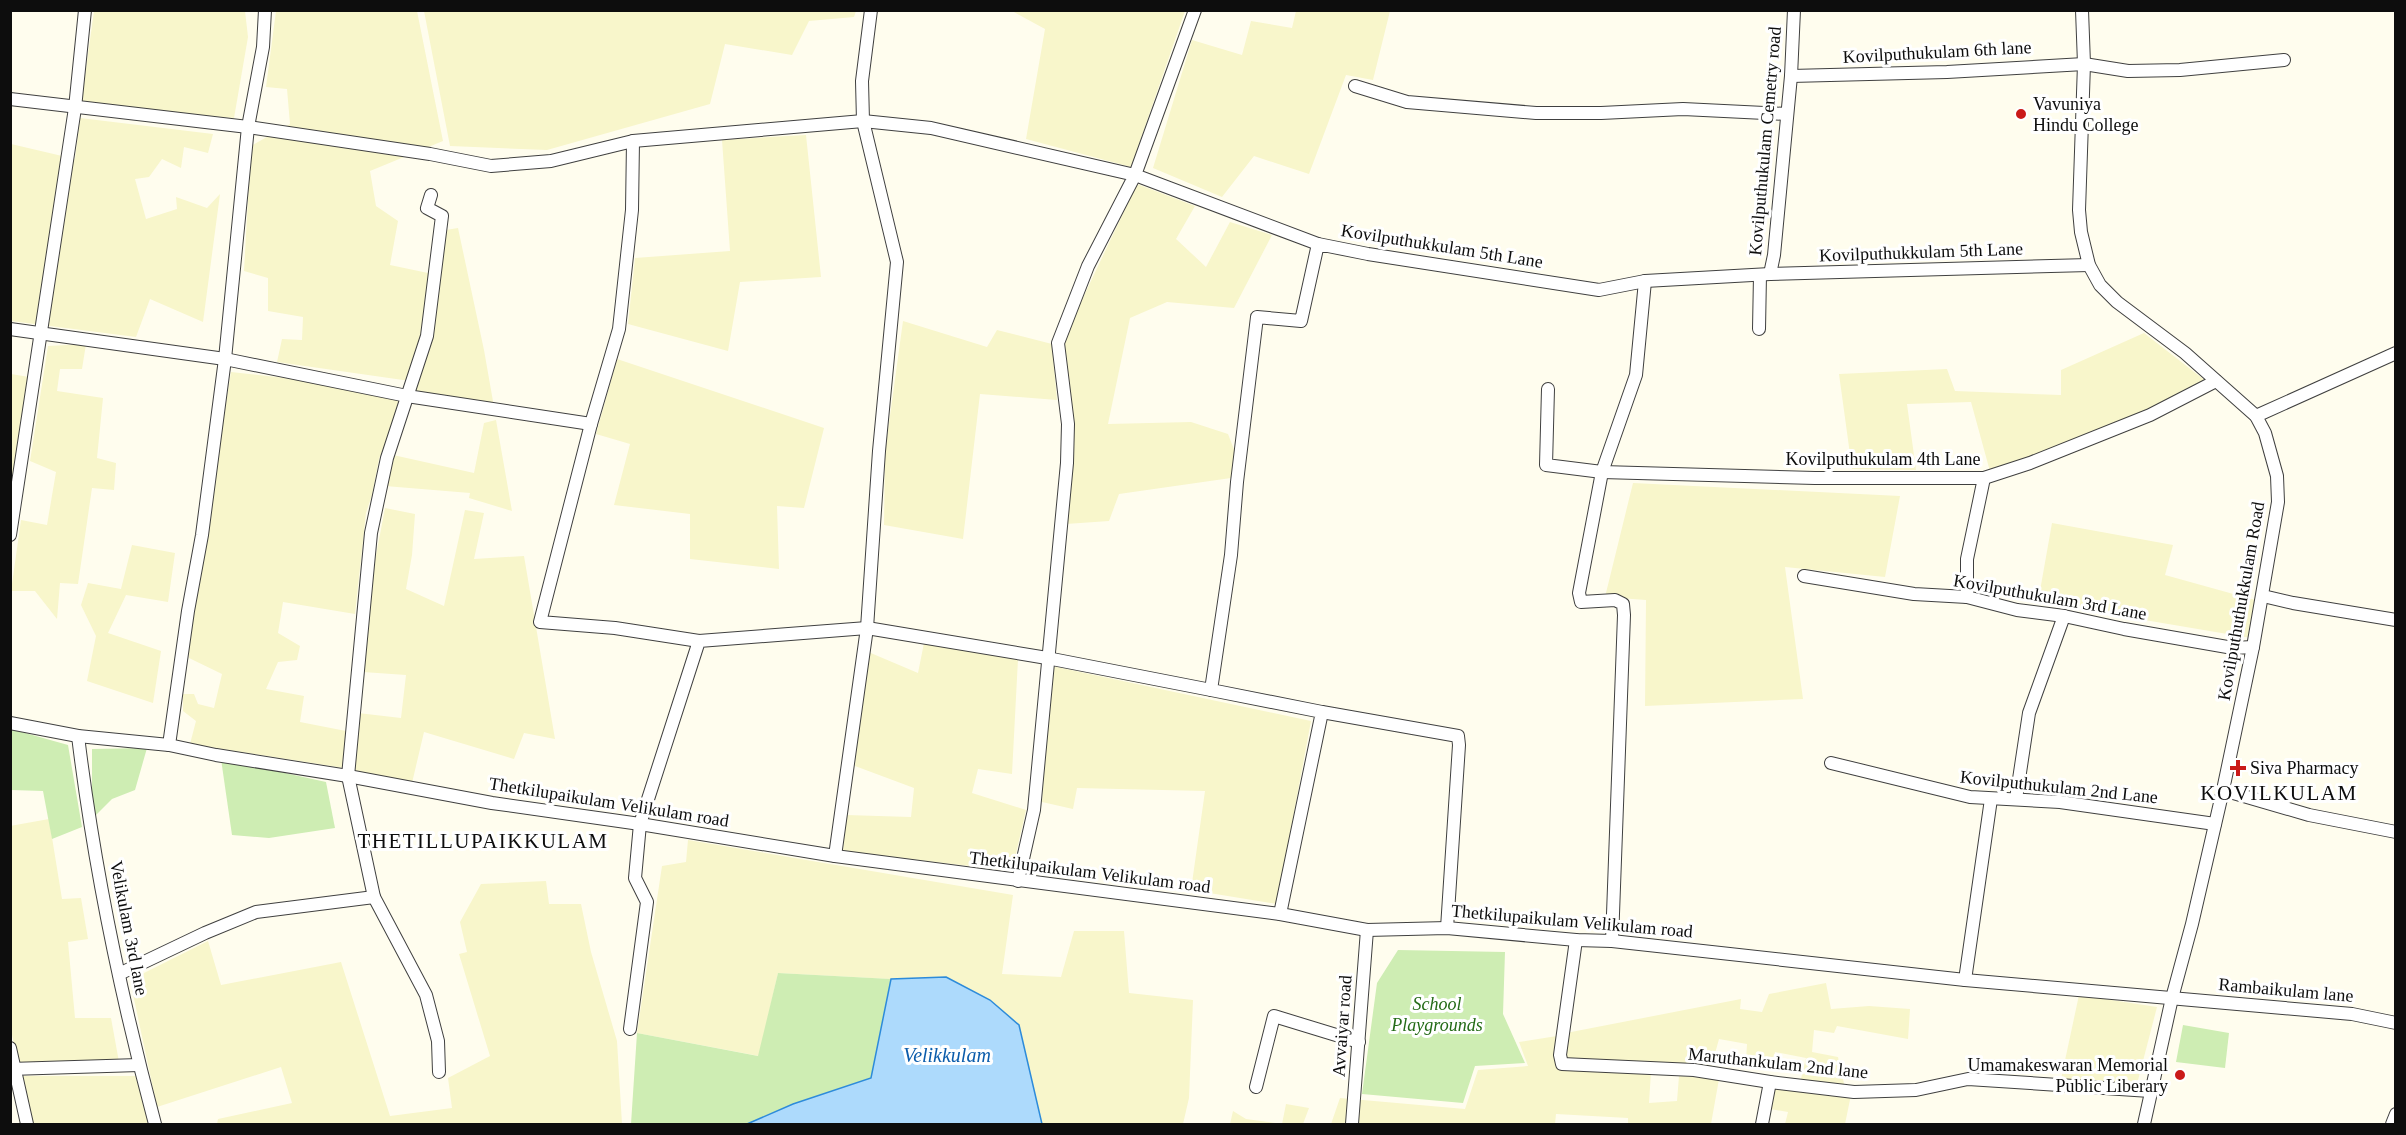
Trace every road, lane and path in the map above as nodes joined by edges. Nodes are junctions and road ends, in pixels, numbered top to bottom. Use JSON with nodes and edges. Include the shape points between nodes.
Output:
{"nodes":[{"id":1,"x":85,"y":10,"type":"edge"},
{"id":2,"x":265,"y":10,"type":"edge"},
{"id":3,"x":871,"y":10,"type":"edge"},
{"id":4,"x":1195,"y":10,"type":"edge"},
{"id":5,"x":1794,"y":10,"type":"edge"},
{"id":6,"x":2082,"y":10,"type":"edge"},
{"id":7,"x":2284,"y":60,"type":"dead end"},
{"id":8,"x":2084,"y":64,"type":"junction"},
{"id":9,"x":1791,"y":76,"type":"junction"},
{"id":10,"x":1356,"y":86,"type":"dead end"},
{"id":11,"x":10,"y":99,"type":"edge"},
{"id":12,"x":75,"y":108,"type":"junction"},
{"id":13,"x":1786,"y":114,"type":"junction"},
{"id":14,"x":863,"y":121,"type":"junction"},
{"id":15,"x":248,"y":127,"type":"junction"},
{"id":16,"x":633,"y":141,"type":"junction"},
{"id":17,"x":1136,"y":175,"type":"junction"},
{"id":18,"x":431,"y":195,"type":"dead end"},
{"id":19,"x":1318,"y":244,"type":"junction"},
{"id":20,"x":2089,"y":265,"type":"junction"},
{"id":21,"x":1765,"y":275,"type":"junction"},
{"id":22,"x":1645,"y":281,"type":"junction"},
{"id":23,"x":10,"y":328,"type":"edge"},
{"id":24,"x":1759,"y":329,"type":"dead end"},
{"id":25,"x":43,"y":334,"type":"junction"},
{"id":26,"x":2396,"y":352,"type":"edge"},
{"id":27,"x":225,"y":359,"type":"junction"},
{"id":28,"x":2216,"y":381,"type":"junction"},
{"id":29,"x":1548,"y":389,"type":"dead end"},
{"id":30,"x":407,"y":396,"type":"junction"},
{"id":31,"x":2256,"y":416,"type":"junction"},
{"id":32,"x":591,"y":424,"type":"junction"},
{"id":33,"x":1602,"y":472,"type":"junction"},
{"id":34,"x":1984,"y":478,"type":"junction"},
{"id":35,"x":10,"y":535,"type":"edge"},
{"id":36,"x":1804,"y":576,"type":"dead end"},
{"id":37,"x":2263,"y":596,"type":"junction"},
{"id":38,"x":1967,"y":597,"type":"junction"},
{"id":39,"x":2064,"y":616,"type":"junction"},
{"id":40,"x":2396,"y":620,"type":"edge"},
{"id":41,"x":867,"y":628,"type":"junction"},
{"id":42,"x":699,"y":641,"type":"junction"},
{"id":43,"x":2253,"y":647,"type":"junction"},
{"id":44,"x":1047,"y":658,"type":"junction"},
{"id":45,"x":1211,"y":690,"type":"junction"},
{"id":46,"x":1322,"y":711,"type":"junction"},
{"id":47,"x":10,"y":723,"type":"edge"},
{"id":48,"x":78,"y":736,"type":"junction"},
{"id":49,"x":170,"y":745,"type":"junction"},
{"id":50,"x":1831,"y":763,"type":"dead end"},
{"id":51,"x":348,"y":776,"type":"junction"},
{"id":52,"x":2223,"y":790,"type":"junction"},
{"id":53,"x":1990,"y":799,"type":"junction"},
{"id":54,"x":2016,"y":800,"type":"junction"},
{"id":55,"x":640,"y":824,"type":"junction"},
{"id":56,"x":2215,"y":824,"type":"junction"},
{"id":57,"x":2396,"y":832,"type":"edge"},
{"id":58,"x":835,"y":856,"type":"junction"},
{"id":59,"x":1018,"y":881,"type":"junction"},
{"id":60,"x":374,"y":897,"type":"junction"},
{"id":61,"x":1280,"y":914,"type":"junction"},
{"id":62,"x":1447,"y":928,"type":"junction"},
{"id":63,"x":1367,"y":930,"type":"junction"},
{"id":64,"x":1576,"y":940,"type":"junction"},
{"id":65,"x":1612,"y":941,"type":"junction"},
{"id":66,"x":119,"y":974,"type":"junction"},
{"id":67,"x":1965,"y":980,"type":"junction"},
{"id":68,"x":2172,"y":998,"type":"junction"},
{"id":69,"x":2396,"y":1023,"type":"edge"},
{"id":70,"x":630,"y":1029,"type":"dead end"},
{"id":71,"x":1359,"y":1042,"type":"junction"},
{"id":72,"x":10,"y":1048,"type":"edge"},
{"id":73,"x":139,"y":1065,"type":"junction"},
{"id":74,"x":13,"y":1069,"type":"edge"},
{"id":75,"x":439,"y":1072,"type":"dead end"},
{"id":76,"x":1770,"y":1082,"type":"junction"},
{"id":77,"x":1256,"y":1087,"type":"dead end"},
{"id":78,"x":2150,"y":1091,"type":"junction"},
{"id":79,"x":2396,"y":1114,"type":"edge"},
{"id":80,"x":27,"y":1125,"type":"edge"},
{"id":81,"x":154,"y":1125,"type":"edge"},
{"id":82,"x":1352,"y":1125,"type":"edge"},
{"id":83,"x":1761,"y":1125,"type":"edge"},
{"id":84,"x":2144,"y":1125,"type":"edge"},
{"id":85,"x":2392,"y":1125,"type":"edge"}],
"edges":[{"from":1,"to":12,"type":"street"},
{"from":2,"to":15,"type":"street","via":[[263,47]]},
{"from":3,"to":14,"type":"street","via":[[862,81]]},
{"from":4,"to":17,"type":"street"},
{"from":5,"to":9,"type":"street","name":"Kovilputhukulam Cemetry road"},
{"from":6,"to":8,"type":"street","name":"Kovilputhuthukkulam Road"},
{"from":7,"to":8,"type":"street","name":"Kovilputhukulam 6th lane","via":[[2128,71]]},
{"from":8,"to":9,"type":"street","name":"Kovilputhukulam 6th lane"},
{"from":8,"to":20,"type":"street","name":"Kovilputhuthukkulam Road","via":[[2079,210]]},
{"from":9,"to":13,"type":"street","name":"Kovilputhukulam Cemetry road"},
{"from":10,"to":13,"type":"street","via":[[1407,102],[1536,113],[1683,109]]},
{"from":11,"to":12,"type":"street"},
{"from":12,"to":15,"type":"street"},
{"from":12,"to":25,"type":"street"},
{"from":13,"to":21,"type":"street","name":"Kovilputhukulam Cemetry road","via":[[1774,255]]},
{"from":14,"to":16,"type":"street"},
{"from":14,"to":17,"type":"street","via":[[931,128]]},
{"from":14,"to":41,"type":"street","via":[[897,262]]},
{"from":15,"to":16,"type":"street","via":[[491,166],[551,160]]},
{"from":15,"to":27,"type":"street"},
{"from":16,"to":32,"type":"street","via":[[632,210],[619,329]]},
{"from":17,"to":19,"type":"street"},
{"from":17,"to":44,"type":"street","via":[[1088,266],[1058,344],[1068,424],[1067,463]]},
{"from":18,"to":30,"type":"street","via":[[427,208],[442,216],[437,267],[427,336]]},
{"from":19,"to":22,"type":"street","name":"Kovilputhukkulam 5th Lane","via":[[1599,290]]},
{"from":19,"to":45,"type":"street","name":"Kovilputhukkulam 5th Lane","via":[[1301,321],[1257,316],[1231,555]]},
{"from":20,"to":21,"type":"street","name":"Kovilputhukkulam 5th Lane"},
{"from":20,"to":28,"type":"street","name":"Kovilputhuthukkulam Road","via":[[2100,285],[2117,302]]},
{"from":21,"to":22,"type":"street","name":"Kovilputhukkulam 5th Lane"},
{"from":21,"to":24,"type":"street","name":"Kovilputhukulam Cemetry road"},
{"from":22,"to":33,"type":"street","via":[[1636,375]]},
{"from":23,"to":25,"type":"street"},
{"from":25,"to":27,"type":"street"},
{"from":25,"to":35,"type":"street"},
{"from":26,"to":31,"type":"street"},
{"from":27,"to":30,"type":"street"},
{"from":27,"to":49,"type":"street"},
{"from":28,"to":31,"type":"street","name":"Kovilputhuthukkulam Road"},
{"from":28,"to":34,"type":"street","name":"Kovilputhukulam 4th Lane","via":[[2150,415]]},
{"from":29,"to":33,"type":"street","name":"Kovilputhukulam 4th Lane","via":[[1546,465]]},
{"from":30,"to":32,"type":"street"},
{"from":30,"to":51,"type":"street","via":[[387,458],[371,533]]},
{"from":31,"to":37,"type":"street","name":"Kovilputhuthukkulam Road","via":[[2277,476],[2278,502]]},
{"from":32,"to":42,"type":"street","via":[[540,622]]},
{"from":33,"to":34,"type":"street","name":"Kovilputhukulam 4th Lane"},
{"from":33,"to":65,"type":"street","via":[[1579,593],[1581,602],[1615,600],[1623,604]]},
{"from":34,"to":38,"type":"street","via":[[1967,559]]},
{"from":36,"to":38,"type":"street","name":"Kovilputhukulam 3rd Lane","via":[[1914,594]]},
{"from":37,"to":40,"type":"street"},
{"from":37,"to":43,"type":"street","name":"Kovilputhuthukkulam Road"},
{"from":38,"to":39,"type":"street","name":"Kovilputhukulam 3rd Lane","via":[[2017,610]]},
{"from":39,"to":43,"type":"street","name":"Kovilputhukulam 3rd Lane","via":[[2232,648]]},
{"from":39,"to":54,"type":"street","via":[[2029,713]]},
{"from":41,"to":42,"type":"street"},
{"from":41,"to":44,"type":"street"},
{"from":41,"to":58,"type":"street"},
{"from":42,"to":55,"type":"street"},
{"from":43,"to":52,"type":"street","name":"Kovilputhuthukkulam Road"},
{"from":44,"to":45,"type":"street"},
{"from":44,"to":59,"type":"street","via":[[1034,810]]},
{"from":45,"to":46,"type":"street"},
{"from":46,"to":61,"type":"street"},
{"from":46,"to":62,"type":"street","via":[[1458,736]]},
{"from":47,"to":48,"type":"street","name":"Thetkilupaikulam Velikulam road"},
{"from":48,"to":49,"type":"street","name":"Thetkilupaikulam Velikulam road"},
{"from":48,"to":66,"type":"street","name":"Velikulam 3rd lane","via":[[88,817]]},
{"from":49,"to":51,"type":"street","name":"Thetkilupaikulam Velikulam road"},
{"from":50,"to":53,"type":"street","name":"Kovilputhukulam 2nd Lane","via":[[1970,798]]},
{"from":51,"to":55,"type":"street","name":"Thetkilupaikulam Velikulam road","via":[[492,803]]},
{"from":51,"to":60,"type":"street"},
{"from":52,"to":56,"type":"street","name":"Kovilputhuthukkulam Road"},
{"from":52,"to":57,"type":"street","via":[[2309,815]]},
{"from":53,"to":54,"type":"street","name":"Kovilputhukulam 2nd Lane"},
{"from":53,"to":67,"type":"street"},
{"from":54,"to":56,"type":"street","name":"Kovilputhukulam 2nd Lane","via":[[2060,802]]},
{"from":55,"to":58,"type":"street","name":"Thetkilupaikulam Velikulam road"},
{"from":55,"to":70,"type":"street","via":[[635,878],[647,902]]},
{"from":56,"to":68,"type":"street","name":"Kovilputhuthukkulam Road"},
{"from":58,"to":59,"type":"street","name":"Thetkilupaikulam Velikulam road"},
{"from":59,"to":61,"type":"street","name":"Thetkilupaikulam Velikulam road"},
{"from":60,"to":66,"type":"street","via":[[256,912]]},
{"from":60,"to":75,"type":"street","via":[[426,995],[438,1041]]},
{"from":61,"to":63,"type":"street","name":"Thetkilupaikulam Velikulam road"},
{"from":62,"to":63,"type":"street","name":"Thetkilupaikulam Velikulam road"},
{"from":62,"to":64,"type":"street","name":"Thetkilupaikulam Velikulam road"},
{"from":63,"to":71,"type":"street","name":"Avvaiyar road"},
{"from":64,"to":65,"type":"street","name":"Thetkilupaikulam Velikulam road"},
{"from":64,"to":76,"type":"street","name":"Maruthankulam 2nd lane","via":[[1560,1054],[1562,1064],[1694,1070]]},
{"from":65,"to":67,"type":"street","name":"Thetkilupaikulam Velikulam road"},
{"from":66,"to":73,"type":"street","name":"Velikulam 3rd lane"},
{"from":67,"to":68,"type":"street","name":"Thetkilupaikulam Velikulam road"},
{"from":68,"to":69,"type":"street","name":"Rambaikulam lane","via":[[2352,1014]]},
{"from":68,"to":78,"type":"street","name":"Kovilputhuthukkulam Road"},
{"from":71,"to":77,"type":"street","via":[[1274,1016]]},
{"from":71,"to":82,"type":"street","name":"Avvaiyar road"},
{"from":72,"to":74,"type":"street"},
{"from":73,"to":74,"type":"street"},
{"from":73,"to":81,"type":"street","name":"Velikulam 3rd lane"},
{"from":74,"to":80,"type":"street"},
{"from":76,"to":78,"type":"street","name":"Maruthankulam 2nd lane","via":[[1854,1092],[1916,1090],[1968,1079]]},
{"from":76,"to":83,"type":"street"},
{"from":78,"to":84,"type":"street","name":"Kovilputhuthukkulam Road"},
{"from":79,"to":85,"type":"street"}]}
